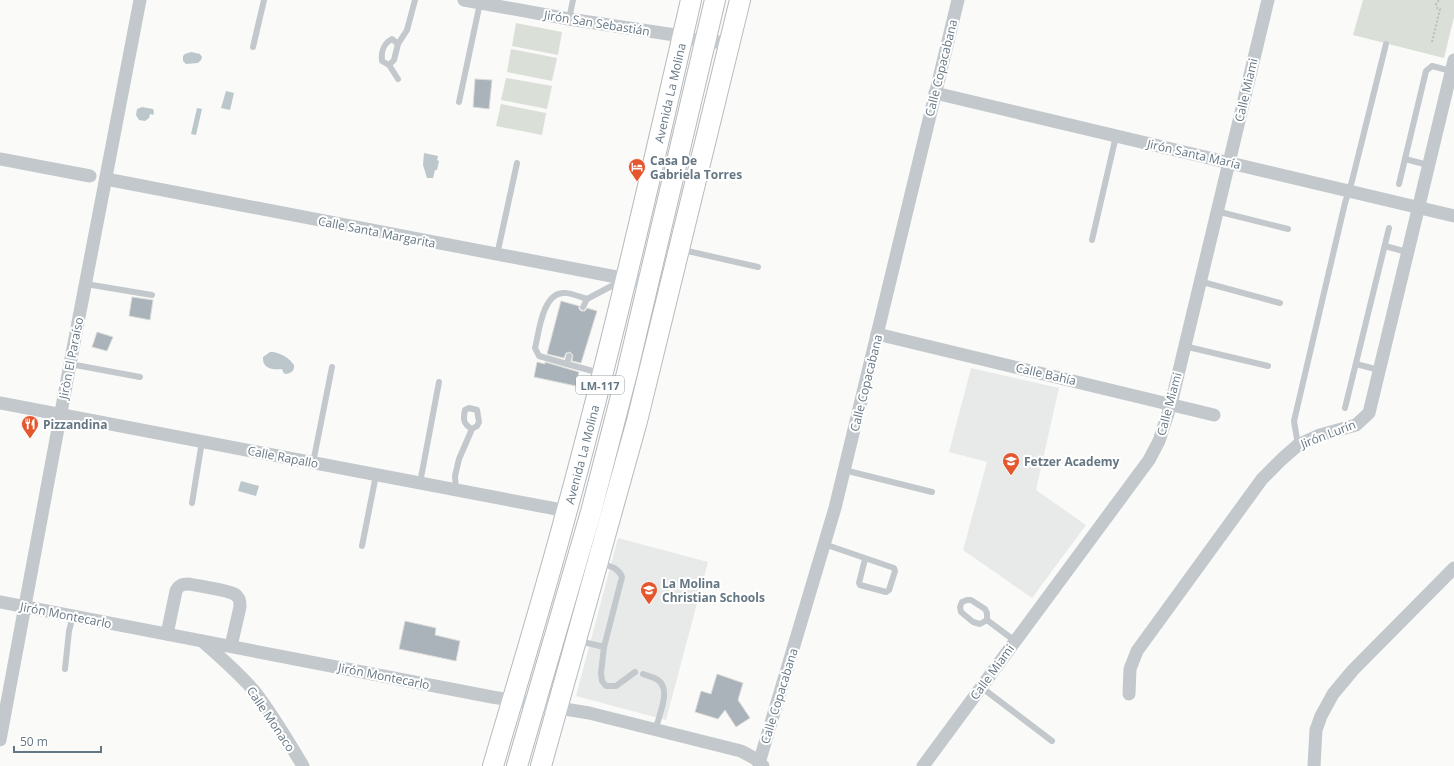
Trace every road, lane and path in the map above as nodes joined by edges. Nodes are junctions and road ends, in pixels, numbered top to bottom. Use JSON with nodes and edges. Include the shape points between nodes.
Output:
{"nodes":[{"id":1,"x":140,"y":0,"type":"edge"},
{"id":2,"x":264,"y":0,"type":"edge"},
{"id":3,"x":415,"y":0,"type":"edge"},
{"id":4,"x":464,"y":0,"type":"edge"},
{"id":5,"x":574,"y":0,"type":"edge"},
{"id":6,"x":691,"y":0,"type":"edge"},
{"id":7,"x":715,"y":0,"type":"edge"},
{"id":8,"x":740,"y":0,"type":"edge"},
{"id":9,"x":958,"y":0,"type":"edge"},
{"id":10,"x":1268,"y":0,"type":"edge"},
{"id":11,"x":1439,"y":0,"type":"edge"},
{"id":12,"x":480,"y":3,"type":"junction"},
{"id":13,"x":569,"y":19,"type":"junction"},
{"id":14,"x":683,"y":37,"type":"junction"},
{"id":15,"x":705,"y":42,"type":"junction"},
{"id":16,"x":729,"y":42,"type":"junction"},
{"id":17,"x":1432,"y":42,"type":"dead end"},
{"id":18,"x":398,"y":44,"type":"junction"},
{"id":19,"x":1386,"y":44,"type":"dead end"},
{"id":20,"x":253,"y":47,"type":"dead end"},
{"id":21,"x":389,"y":65,"type":"junction"},
{"id":22,"x":1453,"y":65,"type":"edge"},
{"id":23,"x":398,"y":79,"type":"dead end"},
{"id":24,"x":935,"y":93,"type":"junction"},
{"id":25,"x":460,"y":102,"type":"dead end"},
{"id":26,"x":1116,"y":136,"type":"junction"},
{"id":27,"x":0,"y":159,"type":"edge"},
{"id":28,"x":1405,"y":159,"type":"junction"},
{"id":29,"x":1229,"y":162,"type":"junction"},
{"id":30,"x":517,"y":163,"type":"dead end"},
{"id":31,"x":1428,"y":165,"type":"junction"},
{"id":32,"x":90,"y":176,"type":"dead end"},
{"id":33,"x":106,"y":180,"type":"junction"},
{"id":34,"x":1398,"y":184,"type":"dead end"},
{"id":35,"x":1349,"y":191,"type":"junction"},
{"id":36,"x":1418,"y":208,"type":"junction"},
{"id":37,"x":1216,"y":211,"type":"junction"},
{"id":38,"x":1454,"y":216,"type":"edge"},
{"id":39,"x":1389,"y":228,"type":"dead end"},
{"id":40,"x":1288,"y":229,"type":"dead end"},
{"id":41,"x":1092,"y":240,"type":"dead end"},
{"id":42,"x":1385,"y":246,"type":"junction"},
{"id":43,"x":679,"y":249,"type":"junction"},
{"id":44,"x":1407,"y":252,"type":"junction"},
{"id":45,"x":497,"y":254,"type":"junction"},
{"id":46,"x":758,"y":267,"type":"dead end"},
{"id":47,"x":626,"y":278,"type":"junction"},
{"id":48,"x":1199,"y":282,"type":"junction"},
{"id":49,"x":648,"y":283,"type":"junction"},
{"id":50,"x":86,"y":284,"type":"junction"},
{"id":51,"x":152,"y":295,"type":"dead end"},
{"id":52,"x":587,"y":299,"type":"junction"},
{"id":53,"x":1280,"y":303,"type":"dead end"},
{"id":54,"x":583,"y":307,"type":"dead end"},
{"id":55,"x":877,"y":334,"type":"junction"},
{"id":56,"x":1184,"y":346,"type":"junction"},
{"id":57,"x":569,"y":356,"type":"dead end"},
{"id":58,"x":70,"y":364,"type":"junction"},
{"id":59,"x":567,"y":364,"type":"junction"},
{"id":60,"x":1356,"y":364,"type":"junction"},
{"id":61,"x":1268,"y":366,"type":"dead end"},
{"id":62,"x":332,"y":367,"type":"dead end"},
{"id":63,"x":1379,"y":370,"type":"junction"},
{"id":64,"x":602,"y":374,"type":"junction"},
{"id":65,"x":140,"y":377,"type":"dead end"},
{"id":66,"x":439,"y":382,"type":"dead end"},
{"id":67,"x":0,"y":403,"type":"edge"},
{"id":68,"x":1171,"y":404,"type":"junction"},
{"id":69,"x":1345,"y":408,"type":"dead end"},
{"id":70,"x":61,"y":414,"type":"junction"},
{"id":71,"x":1214,"y":414,"type":"dead end"},
{"id":72,"x":472,"y":429,"type":"dead end"},
{"id":73,"x":202,"y":442,"type":"junction"},
{"id":74,"x":1298,"y":445,"type":"junction"},
{"id":75,"x":313,"y":463,"type":"junction"},
{"id":76,"x":844,"y":470,"type":"junction"},
{"id":77,"x":376,"y":475,"type":"junction"},
{"id":78,"x":420,"y":483,"type":"junction"},
{"id":79,"x":456,"y":490,"type":"junction"},
{"id":80,"x":932,"y":492,"type":"dead end"},
{"id":81,"x":192,"y":503,"type":"dead end"},
{"id":82,"x":567,"y":511,"type":"junction"},
{"id":83,"x":824,"y":544,"type":"junction"},
{"id":84,"x":362,"y":546,"type":"dead end"},
{"id":85,"x":865,"y":559,"type":"junction"},
{"id":86,"x":598,"y":563,"type":"junction"},
{"id":87,"x":1454,"y":568,"type":"edge"},
{"id":88,"x":0,"y":602,"type":"edge"},
{"id":89,"x":24,"y":607,"type":"junction"},
{"id":90,"x":73,"y":616,"type":"junction"},
{"id":91,"x":987,"y":620,"type":"junction"},
{"id":92,"x":167,"y":634,"type":"junction"},
{"id":93,"x":577,"y":640,"type":"junction"},
{"id":94,"x":202,"y":641,"type":"junction"},
{"id":95,"x":1015,"y":641,"type":"junction"},
{"id":96,"x":231,"y":646,"type":"junction"},
{"id":97,"x":604,"y":647,"type":"junction"},
{"id":98,"x":65,"y":669,"type":"dead end"},
{"id":99,"x":635,"y":672,"type":"dead end"},
{"id":100,"x":643,"y":674,"type":"dead end"},
{"id":101,"x":980,"y":688,"type":"junction"},
{"id":102,"x":1129,"y":694,"type":"dead end"},
{"id":103,"x":512,"y":701,"type":"junction"},
{"id":104,"x":535,"y":705,"type":"junction"},
{"id":105,"x":3,"y":706,"type":"edge"},
{"id":106,"x":558,"y":708,"type":"junction"},
{"id":107,"x":656,"y":729,"type":"junction"},
{"id":108,"x":0,"y":740,"type":"edge"},
{"id":109,"x":1052,"y":740,"type":"dead end"},
{"id":110,"x":761,"y":764,"type":"edge"},
{"id":111,"x":303,"y":766,"type":"edge"},
{"id":112,"x":493,"y":766,"type":"edge"},
{"id":113,"x":517,"y":766,"type":"edge"},
{"id":114,"x":541,"y":766,"type":"edge"},
{"id":115,"x":923,"y":766,"type":"edge"},
{"id":116,"x":1314,"y":766,"type":"edge"}],
"edges":[{"from":1,"to":33,"type":"street","name":"Jiròn El Paraíso"},
{"from":2,"to":20,"type":"lane"},
{"from":3,"to":18,"type":"lane","via":[[407,30]]},
{"from":4,"to":12,"type":"street","name":"Jirón San Sebastián"},
{"from":5,"to":13,"type":"lane"},
{"from":6,"to":14,"type":"main road","name":"Avenida La Molina","number":"LM-117"},
{"from":7,"to":15,"type":"main road","name":"Avenida La Molina","number":"LM-117"},
{"from":8,"to":16,"type":"main road"},
{"from":9,"to":24,"type":"street","name":"Calle Copacabana"},
{"from":10,"to":29,"type":"street","name":"Calle Miami"},
{"from":11,"to":17,"type":"path","via":[[1436,4],[1440,9]]},
{"from":12,"to":13,"type":"street","name":"Jirón San Sebastián"},
{"from":12,"to":25,"type":"lane"},
{"from":13,"to":14,"type":"street","name":"Jirón San Sebastián"},
{"from":14,"to":15,"type":"street","name":"Jirón San Sebastián"},
{"from":14,"to":47,"type":"main road","name":"Avenida La Molina","number":"LM-117"},
{"from":15,"to":16,"type":"street","name":"Jirón San Sebastián"},
{"from":15,"to":49,"type":"main road","name":"Avenida La Molina","number":"LM-117"},
{"from":16,"to":43,"type":"main road"},
{"from":18,"to":21,"type":"lane","via":[[394,60]]},
{"from":18,"to":21,"type":"lane","via":[[392,39],[385,43],[381,53],[382,61]]},
{"from":19,"to":35,"type":"lane"},
{"from":21,"to":23,"type":"lane"},
{"from":22,"to":28,"type":"lane","via":[[1432,66],[1426,71]]},
{"from":22,"to":31,"type":"street","name":"Jirón Lurín"},
{"from":24,"to":26,"type":"street","name":"Jirón Santa María"},
{"from":24,"to":55,"type":"street","name":"Calle Copacabana"},
{"from":26,"to":29,"type":"street","name":"Jirón Santa María"},
{"from":26,"to":41,"type":"lane"},
{"from":27,"to":32,"type":"street"},
{"from":28,"to":31,"type":"lane"},
{"from":28,"to":34,"type":"lane"},
{"from":29,"to":35,"type":"street","name":"Jirón Santa María"},
{"from":29,"to":37,"type":"street","name":"Calle Miami"},
{"from":30,"to":45,"type":"lane"},
{"from":31,"to":36,"type":"street","name":"Jirón Lurín"},
{"from":33,"to":45,"type":"street","name":"Calle Santa Margarita"},
{"from":33,"to":50,"type":"street","name":"Jiròn El Paraíso"},
{"from":35,"to":36,"type":"street","name":"Jirón Santa María"},
{"from":35,"to":74,"type":"lane","via":[[1294,420]]},
{"from":36,"to":38,"type":"street","name":"Jirón Santa María"},
{"from":36,"to":44,"type":"street","name":"Jirón Lurín"},
{"from":37,"to":40,"type":"lane"},
{"from":37,"to":48,"type":"street","name":"Calle Miami"},
{"from":39,"to":42,"type":"lane"},
{"from":42,"to":44,"type":"lane"},
{"from":42,"to":60,"type":"lane"},
{"from":43,"to":46,"type":"lane"},
{"from":43,"to":86,"type":"main road","via":[[637,421]]},
{"from":44,"to":63,"type":"street","name":"Jirón Lurín"},
{"from":45,"to":47,"type":"street","name":"Calle Santa Margarita"},
{"from":47,"to":49,"type":"street","name":"Calle Santa Margarita"},
{"from":47,"to":52,"type":"lane"},
{"from":47,"to":64,"type":"main road","name":"Avenida La Molina","number":"LM-117"},
{"from":48,"to":53,"type":"lane"},
{"from":48,"to":56,"type":"street","name":"Calle Miami"},
{"from":49,"to":104,"type":"main road","name":"Avenida La Molina","number":"LM-117","via":[[593,504]]},
{"from":50,"to":51,"type":"lane"},
{"from":50,"to":58,"type":"street","name":"Jiròn El Paraíso"},
{"from":52,"to":54,"type":"lane"},
{"from":52,"to":59,"type":"lane","via":[[562,292],[547,303],[543,314],[536,348],[540,356]]},
{"from":55,"to":68,"type":"street","name":"Calle Bahía"},
{"from":55,"to":76,"type":"street","name":"Calle Copacabana"},
{"from":56,"to":61,"type":"lane"},
{"from":56,"to":68,"type":"street","name":"Calle Miami"},
{"from":57,"to":59,"type":"lane"},
{"from":58,"to":65,"type":"lane"},
{"from":58,"to":70,"type":"street","name":"Jiròn El Paraíso"},
{"from":59,"to":64,"type":"lane"},
{"from":60,"to":63,"type":"lane"},
{"from":60,"to":69,"type":"lane"},
{"from":62,"to":75,"type":"lane"},
{"from":63,"to":74,"type":"street","name":"Jirón Lurín","via":[[1369,413],[1356,425]]},
{"from":64,"to":82,"type":"main road","name":"Avenida La Molina","number":"LM-117"},
{"from":66,"to":78,"type":"lane"},
{"from":67,"to":70,"type":"street","name":"Calle Rapallo"},
{"from":68,"to":71,"type":"street","name":"Calle Bahía"},
{"from":68,"to":95,"type":"street","name":"Calle Miami","via":[[1159,441],[1149,460]]},
{"from":70,"to":73,"type":"street","name":"Calle Rapallo"},
{"from":70,"to":89,"type":"street","name":"Jiròn El Paraíso"},
{"from":72,"to":79,"type":"lane","via":[[459,459],[455,476]]},
{"from":73,"to":75,"type":"street","name":"Calle Rapallo"},
{"from":73,"to":81,"type":"lane"},
{"from":74,"to":102,"type":"street","name":"Jirón Lurín","via":[[1262,479],[1137,651],[1130,669]]},
{"from":75,"to":77,"type":"street","name":"Calle Rapallo"},
{"from":76,"to":80,"type":"lane"},
{"from":76,"to":83,"type":"street","name":"Calle Copacabana"},
{"from":77,"to":78,"type":"street","name":"Calle Rapallo"},
{"from":77,"to":84,"type":"lane"},
{"from":78,"to":79,"type":"street","name":"Calle Rapallo"},
{"from":79,"to":82,"type":"street","name":"Calle Rapallo"},
{"from":82,"to":103,"type":"main road","name":"Avenida La Molina","number":"LM-117"},
{"from":83,"to":85,"type":"lane"},
{"from":83,"to":110,"type":"street","name":"Calle Copacabana"},
{"from":85,"to":85,"type":"lane","via":[[890,566],[895,571],[889,590],[886,592],[860,585]]},
{"from":86,"to":93,"type":"main road"},
{"from":86,"to":97,"type":"lane","via":[[611,566],[620,571],[622,576]]},
{"from":87,"to":116,"type":"street","via":[[1354,670],[1334,694],[1316,730]]},
{"from":88,"to":89,"type":"street","name":"Jirón Montecarlo"},
{"from":89,"to":90,"type":"street","name":"Jirón Montecarlo"},
{"from":89,"to":105,"type":"street","name":"Jiròn El Paraíso"},
{"from":90,"to":92,"type":"street","name":"Jirón Montecarlo"},
{"from":90,"to":98,"type":"lane"},
{"from":91,"to":91,"type":"lane","via":[[985,609],[971,600],[962,602],[961,612],[973,622],[980,624]]},
{"from":91,"to":95,"type":"lane"},
{"from":92,"to":94,"type":"street","name":"Jirón Montecarlo"},
{"from":92,"to":96,"type":"street","via":[[178,586],[189,584],[229,592],[240,600]]},
{"from":93,"to":97,"type":"lane"},
{"from":93,"to":106,"type":"main road"},
{"from":94,"to":96,"type":"street","name":"Jirón Montecarlo"},
{"from":94,"to":111,"type":"street","name":"Calle Monaco","via":[[255,692]]},
{"from":95,"to":101,"type":"street","name":"Calle Miami"},
{"from":96,"to":103,"type":"street","name":"Jirón Montecarlo"},
{"from":97,"to":99,"type":"lane","via":[[601,673],[606,686],[616,686]]},
{"from":100,"to":107,"type":"lane","via":[[660,681],[665,690]]},
{"from":101,"to":109,"type":"lane"},
{"from":101,"to":115,"type":"street","name":"Calle Miami"},
{"from":103,"to":104,"type":"street","name":"Jirón Montecarlo"},
{"from":103,"to":112,"type":"main road","name":"Avenida La Molina","number":"LM-117"},
{"from":104,"to":106,"type":"street","name":"Jirón Montecarlo"},
{"from":104,"to":113,"type":"main road","name":"Avenida La Molina","number":"LM-117"},
{"from":105,"to":108,"type":"street","name":"Jiròn El Paraíso"},
{"from":106,"to":107,"type":"street","name":"Jirón Montecarlo"},
{"from":106,"to":114,"type":"main road"},
{"from":107,"to":110,"type":"street","name":"Jirón Montecarlo","via":[[741,751]]}]}
